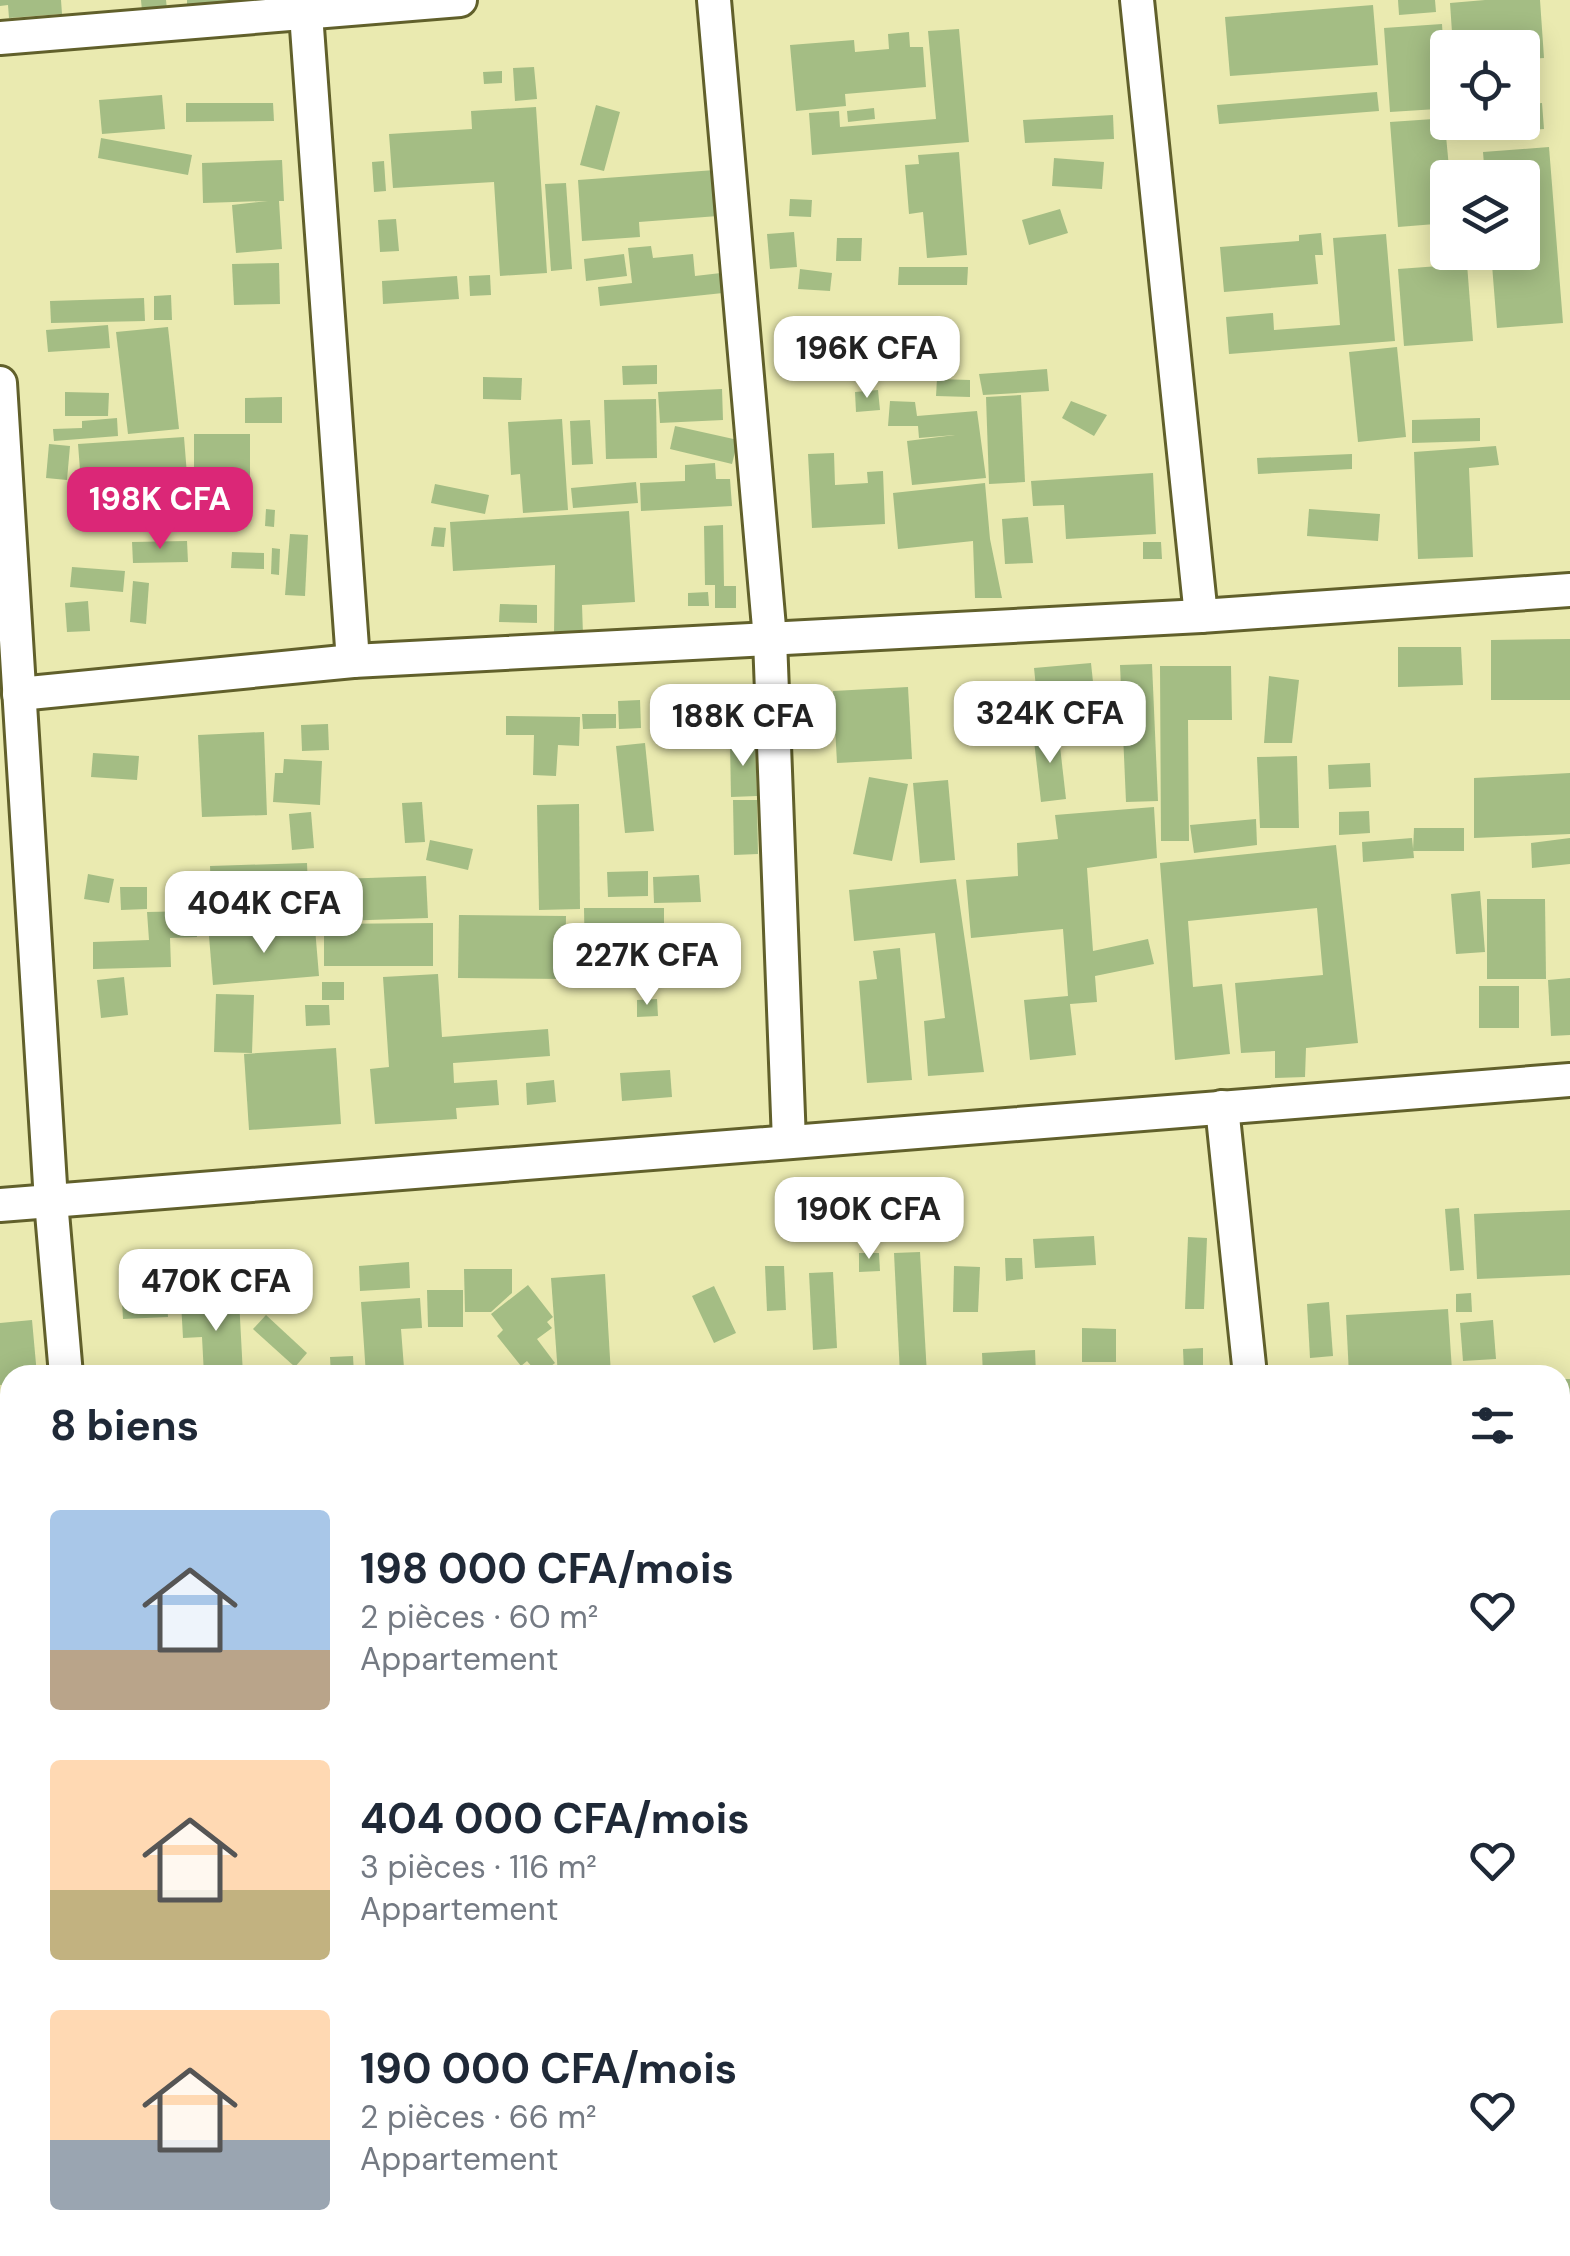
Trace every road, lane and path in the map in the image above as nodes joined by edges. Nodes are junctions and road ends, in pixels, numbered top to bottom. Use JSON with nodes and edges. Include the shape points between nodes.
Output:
{"nodes":[{"id":1,"x":460,"y":0,"type":"edge"},
{"id":2,"x":714,"y":0,"type":"edge"},
{"id":3,"x":1137,"y":0,"type":"edge"},
{"id":4,"x":305,"y":7,"type":"edge"},
{"id":5,"x":0,"y":38,"type":"edge"},
{"id":6,"x":0,"y":383,"type":"edge"},
{"id":7,"x":1570,"y":590,"type":"edge"},
{"id":8,"x":1201,"y":616,"type":"junction"},
{"id":9,"x":770,"y":639,"type":"junction"},
{"id":10,"x":353,"y":661,"type":"junction"},
{"id":11,"x":19,"y":694,"type":"junction"},
{"id":12,"x":1570,"y":1080,"type":"edge"},
{"id":13,"x":1222,"y":1107,"type":"junction"},
{"id":14,"x":789,"y":1142,"type":"junction"},
{"id":15,"x":51,"y":1201,"type":"junction"},
{"id":16,"x":0,"y":1206,"type":"edge"},
{"id":17,"x":65,"y":1365,"type":"edge"},
{"id":18,"x":1249,"y":1365,"type":"edge"}],
"edges":[{"from":1,"to":4,"type":"street"},
{"from":2,"to":9,"type":"street"},
{"from":3,"to":8,"type":"street"},
{"from":4,"to":5,"type":"street"},
{"from":4,"to":10,"type":"street"},
{"from":6,"to":11,"type":"street"},
{"from":7,"to":8,"type":"street"},
{"from":8,"to":9,"type":"street"},
{"from":9,"to":10,"type":"street"},
{"from":9,"to":14,"type":"street"},
{"from":10,"to":11,"type":"street"},
{"from":11,"to":15,"type":"street"},
{"from":12,"to":13,"type":"street"},
{"from":13,"to":14,"type":"street"},
{"from":13,"to":18,"type":"street"},
{"from":14,"to":15,"type":"street"},
{"from":15,"to":16,"type":"street"},
{"from":15,"to":17,"type":"street"}]}
